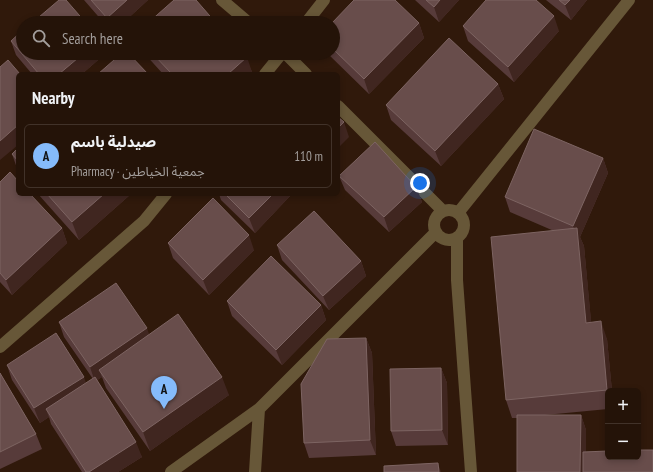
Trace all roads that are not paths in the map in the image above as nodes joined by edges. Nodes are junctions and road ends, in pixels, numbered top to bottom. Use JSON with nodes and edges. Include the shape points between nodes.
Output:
{"nodes":[{"id":1,"x":222,"y":0,"type":"edge"},
{"id":2,"x":324,"y":0,"type":"edge"},
{"id":3,"x":629,"y":0,"type":"edge"},
{"id":4,"x":241,"y":16,"type":"edge"},
{"id":5,"x":311,"y":16,"type":"edge"},
{"id":6,"x":277,"y":60,"type":"edge"},
{"id":7,"x":291,"y":60,"type":"edge"},
{"id":8,"x":267,"y":72,"type":"edge"},
{"id":9,"x":304,"y":72,"type":"edge"},
{"id":10,"x":340,"y":108,"type":"edge"},
{"id":11,"x":164,"y":196,"type":"edge"},
{"id":12,"x":443,"y":211,"type":"junction"},
{"id":13,"x":458,"y":213,"type":"junction"},
{"id":14,"x":435,"y":234,"type":"junction"},
{"id":15,"x":457,"y":238,"type":"junction"},
{"id":16,"x":0,"y":347,"type":"edge"},
{"id":17,"x":259,"y":409,"type":"junction"},
{"id":18,"x":171,"y":472,"type":"edge"},
{"id":19,"x":255,"y":472,"type":"edge"},
{"id":20,"x":470,"y":472,"type":"edge"}],
"edges":[{"from":1,"to":4,"type":"street"},
{"from":2,"to":5,"type":"street"},
{"from":3,"to":13,"type":"street"},
{"from":6,"to":8,"type":"street"},
{"from":7,"to":9,"type":"street"},
{"from":10,"to":12,"type":"street"},
{"from":11,"to":16,"type":"street","via":[[144,221]]},
{"from":12,"to":13,"type":"street"},
{"from":12,"to":14,"type":"street","via":[[436,217],[433,225]]},
{"from":13,"to":15,"type":"street","via":[[464,221],[464,231]]},
{"from":14,"to":15,"type":"street","via":[[445,240]]},
{"from":14,"to":17,"type":"street"},
{"from":15,"to":20,"type":"street","via":[[457,280]]},
{"from":17,"to":18,"type":"street"},
{"from":17,"to":19,"type":"street"}]}
